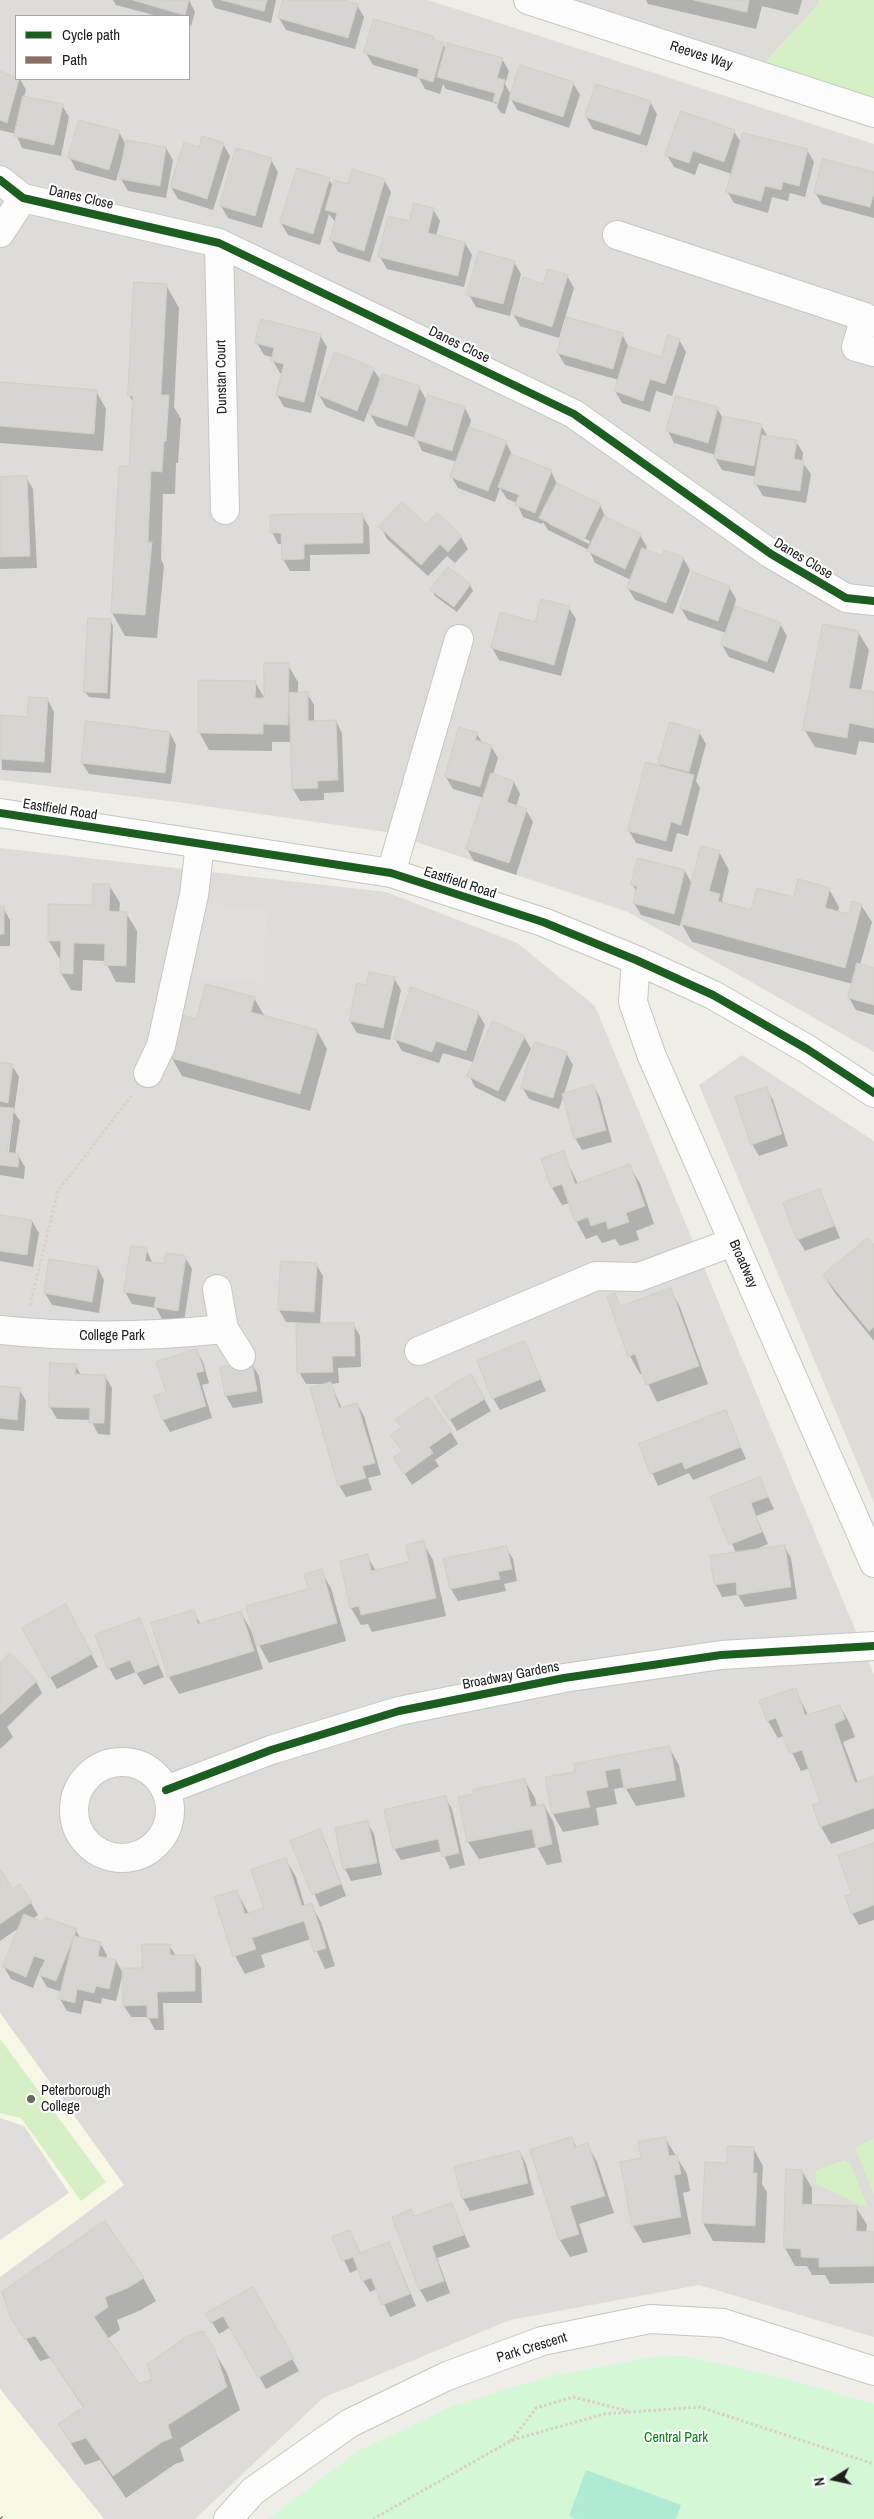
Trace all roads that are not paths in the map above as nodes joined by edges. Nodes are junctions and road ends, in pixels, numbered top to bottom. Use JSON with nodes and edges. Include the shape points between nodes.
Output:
{"nodes":[{"id":1,"x":528,"y":0,"type":"edge"},
{"id":2,"x":874,"y":113,"type":"edge"},
{"id":3,"x":0,"y":180,"type":"edge"},
{"id":4,"x":23,"y":198,"type":"junction"},
{"id":5,"x":0,"y":233,"type":"edge"},
{"id":6,"x":617,"y":235,"type":"dead end"},
{"id":7,"x":219,"y":243,"type":"junction"},
{"id":8,"x":874,"y":352,"type":"edge"},
{"id":9,"x":225,"y":510,"type":"dead end"},
{"id":10,"x":874,"y":601,"type":"edge"},
{"id":11,"x":459,"y":639,"type":"dead end"},
{"id":12,"x":0,"y":813,"type":"edge"},
{"id":13,"x":200,"y":844,"type":"junction"},
{"id":14,"x":391,"y":873,"type":"junction"},
{"id":15,"x":636,"y":960,"type":"junction"},
{"id":16,"x":148,"y":1074,"type":"road end"},
{"id":17,"x":874,"y":1093,"type":"edge"},
{"id":18,"x":733,"y":1242,"type":"junction"},
{"id":19,"x":217,"y":1289,"type":"dead end"},
{"id":20,"x":224,"y":1329,"type":"junction"},
{"id":21,"x":12,"y":1331,"type":"edge"},
{"id":22,"x":419,"y":1351,"type":"dead end"},
{"id":23,"x":241,"y":1356,"type":"dead end"},
{"id":24,"x":874,"y":1563,"type":"edge"},
{"id":25,"x":874,"y":1646,"type":"edge"},
{"id":26,"x":166,"y":1790,"type":"dead end"},
{"id":27,"x":874,"y":2371,"type":"edge"},
{"id":28,"x":228,"y":2519,"type":"edge"}],
"edges":[{"from":1,"to":2,"type":"street","name":"Reeves Way"},
{"from":3,"to":4,"type":"street","name":"Danes Close"},
{"from":4,"to":5,"type":"street"},
{"from":4,"to":7,"type":"street","name":"Danes Close"},
{"from":6,"to":8,"type":"street","via":[[865,317],[856,347]]},
{"from":7,"to":9,"type":"street","name":"Dunstan Court"},
{"from":7,"to":10,"type":"street","name":"Danes Close","via":[[574,414],[771,554],[846,598]]},
{"from":11,"to":14,"type":"street"},
{"from":12,"to":13,"type":"street","name":"Eastfield Road"},
{"from":13,"to":14,"type":"street","name":"Eastfield Road"},
{"from":13,"to":16,"type":"street","via":[[194,895],[162,1046]]},
{"from":14,"to":15,"type":"street","name":"Eastfield Road","via":[[543,922]]},
{"from":15,"to":17,"type":"street","name":"Eastfield Road","via":[[713,995]]},
{"from":15,"to":18,"type":"street","name":"Broadway","via":[[633,1002],[651,1054]]},
{"from":18,"to":22,"type":"street","via":[[639,1277],[596,1276]]},
{"from":18,"to":24,"type":"street","name":"Broadway"},
{"from":19,"to":20,"type":"street"},
{"from":20,"to":21,"type":"street","name":"College Park","via":[[152,1336],[95,1337]]},
{"from":20,"to":23,"type":"street"},
{"from":25,"to":26,"type":"street","name":"Broadway Gardens","via":[[721,1655],[564,1678],[399,1711],[272,1750]]},
{"from":27,"to":28,"type":"street","name":"Park Crescent","via":[[724,2323],[650,2319],[542,2341],[447,2376],[350,2423],[253,2491]]}]}
